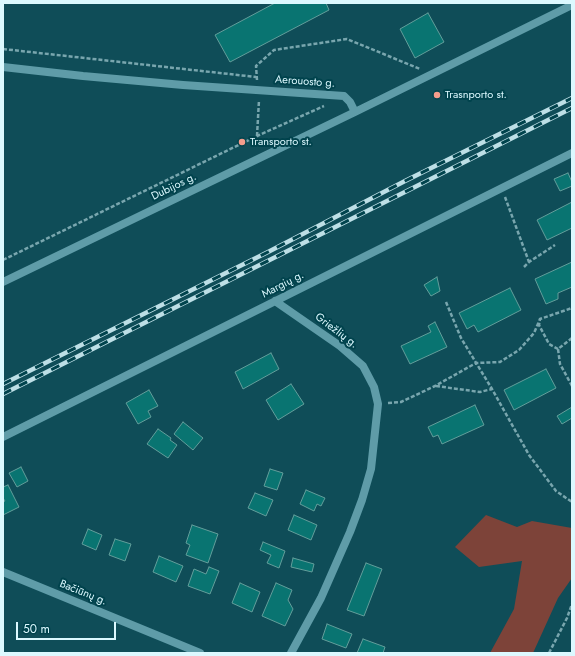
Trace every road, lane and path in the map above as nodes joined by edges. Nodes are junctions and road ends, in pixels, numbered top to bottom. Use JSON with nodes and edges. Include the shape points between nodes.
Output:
{"nodes":[{"id":1,"x":572,"y":5,"type":"edge"},
{"id":2,"x":3,"y":49,"type":"edge"},
{"id":3,"x":256,"y":66,"type":"dead end"},
{"id":4,"x":3,"y":68,"type":"edge"},
{"id":5,"x":431,"y":74,"type":"junction"},
{"id":6,"x":256,"y":77,"type":"dead end"},
{"id":7,"x":260,"y":90,"type":"junction"},
{"id":8,"x":324,"y":105,"type":"dead end"},
{"id":9,"x":355,"y":112,"type":"junction"},
{"id":10,"x":257,"y":136,"type":"junction"},
{"id":11,"x":572,"y":152,"type":"edge"},
{"id":12,"x":501,"y":188,"type":"junction"},
{"id":13,"x":555,"y":245,"type":"dead end"},
{"id":14,"x":3,"y":260,"type":"edge"},
{"id":15,"x":529,"y":262,"type":"junction"},
{"id":16,"x":524,"y":267,"type":"dead end"},
{"id":17,"x":3,"y":282,"type":"edge"},
{"id":18,"x":275,"y":301,"type":"junction"},
{"id":19,"x":446,"y":302,"type":"dead end"},
{"id":20,"x":571,"y":308,"type":"edge"},
{"id":21,"x":540,"y":319,"type":"junction"},
{"id":22,"x":572,"y":338,"type":"edge"},
{"id":23,"x":558,"y":349,"type":"junction"},
{"id":24,"x":476,"y":363,"type":"junction"},
{"id":25,"x":435,"y":386,"type":"junction"},
{"id":26,"x":572,"y":386,"type":"edge"},
{"id":27,"x":492,"y":388,"type":"junction"},
{"id":28,"x":378,"y":404,"type":"junction"},
{"id":29,"x":3,"y":437,"type":"edge"},
{"id":30,"x":572,"y":502,"type":"edge"},
{"id":31,"x":3,"y":572,"type":"edge"},
{"id":32,"x":572,"y":604,"type":"edge"},
{"id":33,"x":200,"y":653,"type":"edge"},
{"id":34,"x":291,"y":653,"type":"edge"},
{"id":35,"x":549,"y":653,"type":"edge"}],
"edges":[{"from":1,"to":5,"type":"street"},
{"from":2,"to":6,"type":"path"},
{"from":3,"to":5,"type":"path","via":[[274,50],[347,39]]},
{"from":4,"to":7,"type":"street","name":"Aerouosto g."},
{"from":5,"to":9,"type":"street"},
{"from":7,"to":9,"type":"street","name":"Aerouosto g.","via":[[344,96]]},
{"from":7,"to":10,"type":"path"},
{"from":8,"to":10,"type":"path"},
{"from":9,"to":17,"type":"street","name":"Dubijos g."},
{"from":10,"to":14,"type":"path"},
{"from":11,"to":12,"type":"street","name":"Margių g."},
{"from":12,"to":15,"type":"path"},
{"from":12,"to":18,"type":"street","name":"Margių g."},
{"from":13,"to":15,"type":"path"},
{"from":15,"to":16,"type":"path"},
{"from":18,"to":28,"type":"street","name":"Griežlių g.","via":[[340,346],[363,366],[374,387]]},
{"from":18,"to":29,"type":"street","name":"Margių g."},
{"from":19,"to":24,"type":"path","via":[[461,338]]},
{"from":20,"to":21,"type":"path"},
{"from":21,"to":23,"type":"path","via":[[540,325],[549,344]]},
{"from":21,"to":24,"type":"path","via":[[534,333],[519,350],[500,362]]},
{"from":22,"to":23,"type":"path"},
{"from":23,"to":26,"type":"path","via":[[560,364]]},
{"from":24,"to":25,"type":"path"},
{"from":24,"to":27,"type":"path"},
{"from":25,"to":27,"type":"path","via":[[480,392]]},
{"from":25,"to":28,"type":"path","via":[[401,402]]},
{"from":27,"to":30,"type":"path","via":[[529,455],[556,491]]},
{"from":28,"to":34,"type":"street","name":"Griežlių g.","via":[[371,469],[362,500],[321,598]]},
{"from":31,"to":33,"type":"street","name":"Bačiūnų g."},
{"from":32,"to":35,"type":"path"}]}
